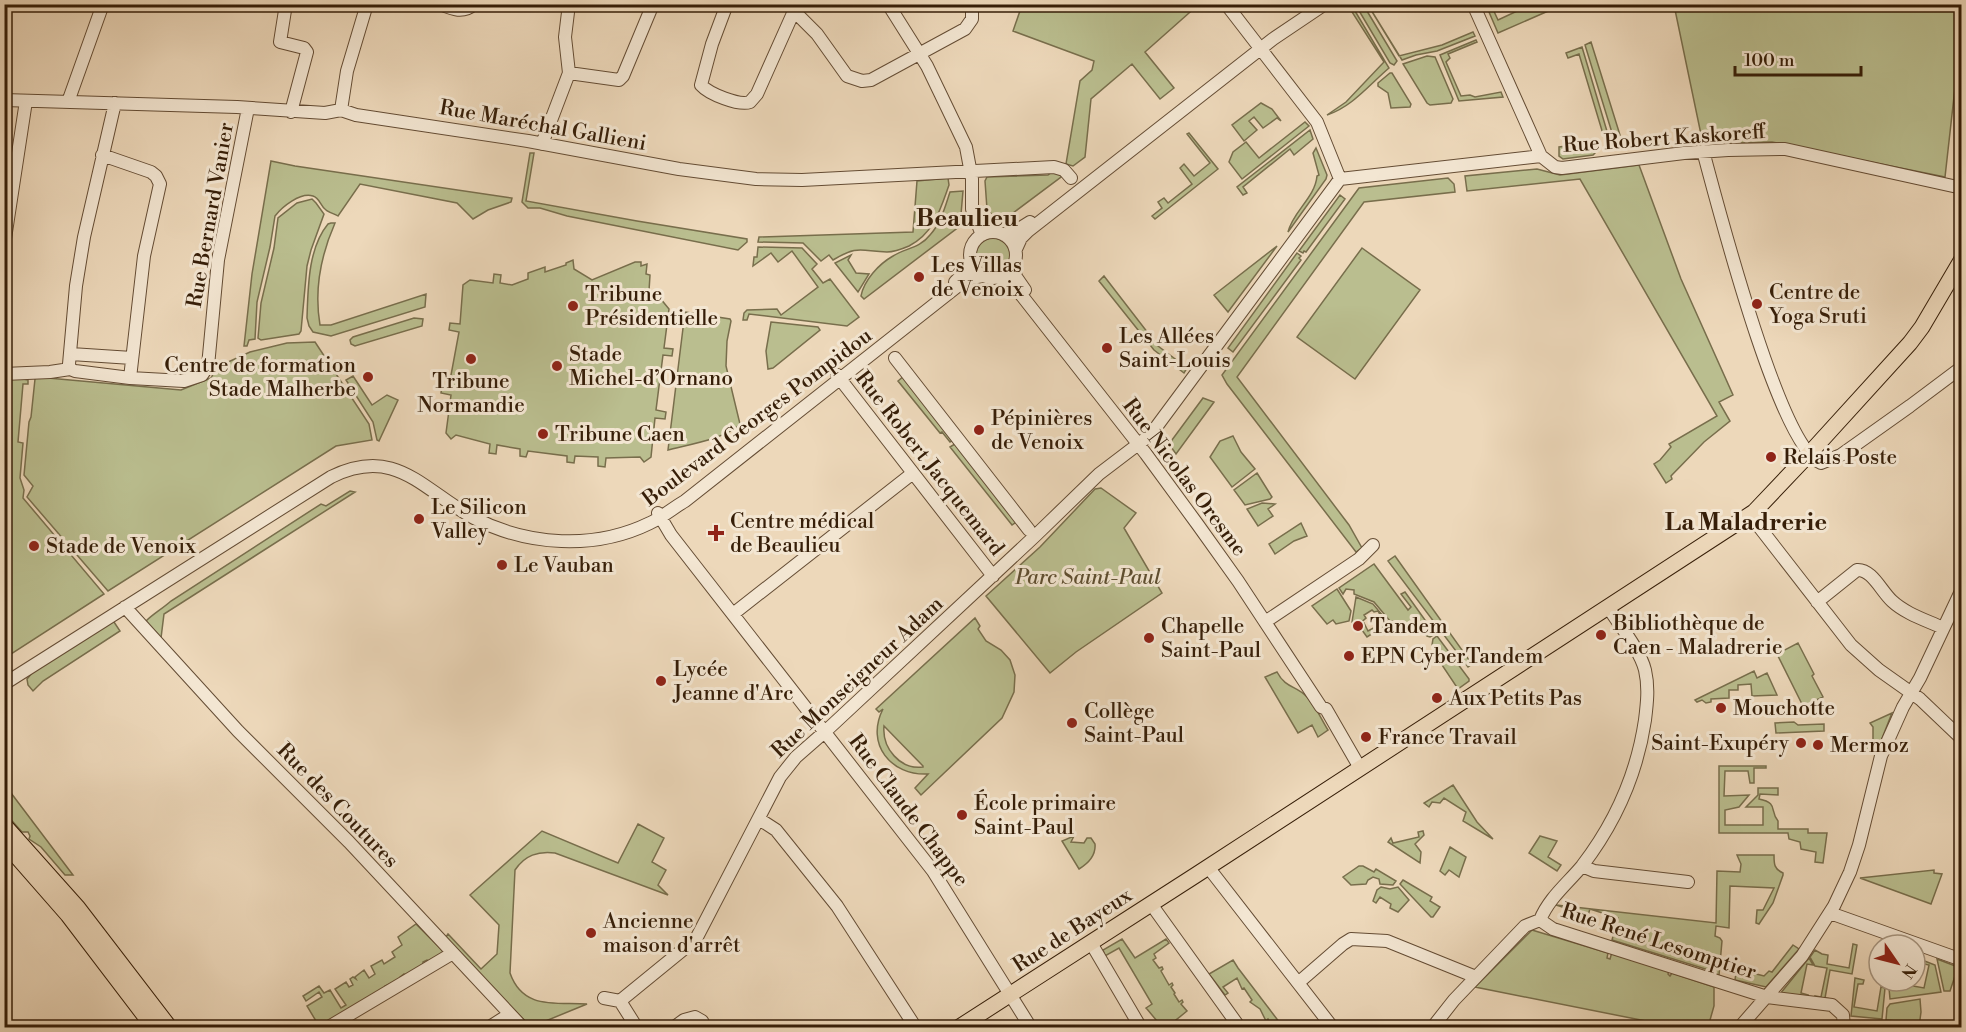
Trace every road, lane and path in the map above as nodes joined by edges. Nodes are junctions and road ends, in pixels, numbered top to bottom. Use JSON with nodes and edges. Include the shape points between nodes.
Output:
{"nodes":[{"id":1,"x":103,"y":4,"type":"edge"},
{"id":2,"x":286,"y":4,"type":"edge"},
{"id":3,"x":367,"y":4,"type":"edge"},
{"id":4,"x":440,"y":4,"type":"edge"},
{"id":5,"x":474,"y":4,"type":"edge"},
{"id":6,"x":569,"y":4,"type":"edge"},
{"id":7,"x":653,"y":4,"type":"edge"},
{"id":8,"x":727,"y":4,"type":"edge"},
{"id":9,"x":888,"y":4,"type":"edge"},
{"id":10,"x":972,"y":4,"type":"edge"},
{"id":11,"x":1226,"y":4,"type":"edge"},
{"id":12,"x":1314,"y":4,"type":"edge"},
{"id":13,"x":1325,"y":4,"type":"edge"},
{"id":14,"x":1473,"y":4,"type":"edge"},
{"id":15,"x":791,"y":8,"type":"edge"},
{"id":16,"x":1259,"y":46,"type":"junction"},
{"id":17,"x":920,"y":53,"type":"junction"},
{"id":18,"x":569,"y":73,"type":"junction"},
{"id":19,"x":4,"y":100,"type":"edge"},
{"id":20,"x":26,"y":101,"type":"junction"},
{"id":21,"x":68,"y":102,"type":"junction"},
{"id":22,"x":115,"y":103,"type":"junction"},
{"id":23,"x":248,"y":108,"type":"junction"},
{"id":24,"x":341,"y":110,"type":"junction"},
{"id":25,"x":291,"y":112,"type":"junction"},
{"id":26,"x":542,"y":144,"type":"junction"},
{"id":27,"x":1703,"y":151,"type":"junction"},
{"id":28,"x":102,"y":155,"type":"junction"},
{"id":29,"x":1541,"y":156,"type":"junction"},
{"id":30,"x":971,"y":172,"type":"junction"},
{"id":31,"x":1071,"y":178,"type":"dead end"},
{"id":32,"x":1340,"y":179,"type":"junction"},
{"id":33,"x":1962,"y":188,"type":"edge"},
{"id":34,"x":982,"y":235,"type":"junction"},
{"id":35,"x":1005,"y":235,"type":"junction"},
{"id":36,"x":4,"y":245,"type":"edge"},
{"id":37,"x":1016,"y":249,"type":"junction"},
{"id":38,"x":1962,"y":259,"type":"edge"},
{"id":39,"x":971,"y":262,"type":"junction"},
{"id":40,"x":1014,"y":267,"type":"junction"},
{"id":41,"x":983,"y":276,"type":"junction"},
{"id":42,"x":999,"y":278,"type":"junction"},
{"id":43,"x":71,"y":354,"type":"junction"},
{"id":44,"x":132,"y":358,"type":"junction"},
{"id":45,"x":894,"y":358,"type":"dead end"},
{"id":46,"x":1962,"y":367,"type":"edge"},
{"id":47,"x":70,"y":369,"type":"junction"},
{"id":48,"x":4,"y":374,"type":"edge"},
{"id":49,"x":838,"y":377,"type":"junction"},
{"id":50,"x":130,"y":378,"type":"junction"},
{"id":51,"x":1141,"y":442,"type":"junction"},
{"id":52,"x":1809,"y":454,"type":"junction"},
{"id":53,"x":913,"y":473,"type":"junction"},
{"id":54,"x":660,"y":515,"type":"junction"},
{"id":55,"x":1750,"y":515,"type":"junction"},
{"id":56,"x":1029,"y":530,"type":"dead end"},
{"id":57,"x":1373,"y":545,"type":"dead end"},
{"id":58,"x":993,"y":576,"type":"junction"},
{"id":59,"x":1962,"y":589,"type":"edge"},
{"id":60,"x":1817,"y":602,"type":"junction"},
{"id":61,"x":125,"y":607,"type":"junction"},
{"id":62,"x":1608,"y":607,"type":"junction"},
{"id":63,"x":733,"y":614,"type":"junction"},
{"id":64,"x":1268,"y":620,"type":"junction"},
{"id":65,"x":1943,"y":628,"type":"junction"},
{"id":66,"x":4,"y":678,"type":"edge"},
{"id":67,"x":4,"y":684,"type":"edge"},
{"id":68,"x":1911,"y":693,"type":"junction"},
{"id":69,"x":825,"y":731,"type":"junction"},
{"id":70,"x":1962,"y":739,"type":"edge"},
{"id":71,"x":1360,"y":768,"type":"junction"},
{"id":72,"x":759,"y":819,"type":"junction"},
{"id":73,"x":4,"y":825,"type":"edge"},
{"id":74,"x":4,"y":842,"type":"edge"},
{"id":75,"x":1582,"y":866,"type":"junction"},
{"id":76,"x":1208,"y":867,"type":"junction"},
{"id":77,"x":1688,"y":882,"type":"dead end"},
{"id":78,"x":1151,"y":904,"type":"junction"},
{"id":79,"x":1830,"y":913,"type":"junction"},
{"id":80,"x":1540,"y":920,"type":"junction"},
{"id":81,"x":1091,"y":943,"type":"junction"},
{"id":82,"x":453,"y":954,"type":"junction"},
{"id":83,"x":1962,"y":960,"type":"edge"},
{"id":84,"x":119,"y":972,"type":"junction"},
{"id":85,"x":1476,"y":977,"type":"junction"},
{"id":86,"x":1298,"y":983,"type":"junction"},
{"id":87,"x":1011,"y":993,"type":"junction"},
{"id":88,"x":1767,"y":997,"type":"junction"},
{"id":89,"x":604,"y":998,"type":"dead end"},
{"id":90,"x":621,"y":1001,"type":"junction"},
{"id":91,"x":510,"y":1014,"type":"junction"},
{"id":92,"x":1962,"y":1016,"type":"edge"},
{"id":93,"x":154,"y":1028,"type":"edge"},
{"id":94,"x":170,"y":1028,"type":"edge"},
{"id":95,"x":327,"y":1028,"type":"edge"},
{"id":96,"x":488,"y":1028,"type":"edge"},
{"id":97,"x":523,"y":1028,"type":"edge"},
{"id":98,"x":637,"y":1028,"type":"edge"},
{"id":99,"x":673,"y":1028,"type":"edge"},
{"id":100,"x":706,"y":1028,"type":"edge"},
{"id":101,"x":916,"y":1028,"type":"edge"},
{"id":102,"x":957,"y":1028,"type":"edge"},
{"id":103,"x":1031,"y":1028,"type":"edge"},
{"id":104,"x":1141,"y":1028,"type":"edge"},
{"id":105,"x":1240,"y":1028,"type":"edge"},
{"id":106,"x":1333,"y":1028,"type":"edge"},
{"id":107,"x":1432,"y":1028,"type":"edge"},
{"id":108,"x":1739,"y":1028,"type":"edge"},
{"id":109,"x":1844,"y":1028,"type":"edge"},
{"id":110,"x":1959,"y":1028,"type":"edge"}],
"edges":[{"from":1,"to":21,"type":"street"},
{"from":2,"to":25,"type":"street","via":[[280,42],[304,48],[306,52]]},
{"from":3,"to":24,"type":"street","via":[[347,70]]},
{"from":4,"to":5,"type":"street","via":[[462,10]]},
{"from":6,"to":18,"type":"street","via":[[565,37]]},
{"from":7,"to":18,"type":"street","via":[[622,78],[615,81]]},
{"from":8,"to":15,"type":"street","via":[[700,85],[739,104],[750,102],[758,94]]},
{"from":9,"to":17,"type":"street"},
{"from":10,"to":17,"type":"street","via":[[972,19],[965,29]]},
{"from":11,"to":16,"type":"street"},
{"from":12,"to":16,"type":"street"},
{"from":13,"to":16,"type":"street"},
{"from":14,"to":29,"type":"street"},
{"from":15,"to":17,"type":"street","via":[[842,70],[854,79],[871,80]]},
{"from":16,"to":32,"type":"street","via":[[1317,122]]},
{"from":16,"to":35,"type":"street","via":[[1029,222]]},
{"from":16,"to":37,"type":"street","via":[[1028,231]]},
{"from":17,"to":30,"type":"street","via":[[962,139]]},
{"from":18,"to":26,"type":"street"},
{"from":19,"to":20,"type":"street","name":"Rue Maréchal Gallieni"},
{"from":20,"to":21,"type":"street","name":"Rue Maréchal Gallieni"},
{"from":20,"to":36,"type":"street"},
{"from":21,"to":22,"type":"street","name":"Rue Maréchal Gallieni"},
{"from":22,"to":23,"type":"street","name":"Rue Maréchal Gallieni"},
{"from":22,"to":28,"type":"street"},
{"from":23,"to":25,"type":"street","name":"Rue Maréchal Gallieni"},
{"from":23,"to":50,"type":"street","name":"Rue Bernard Vanier","via":[[218,260],[208,366],[202,375],[184,381]]},
{"from":24,"to":25,"type":"street","name":"Rue Maréchal Gallieni","via":[[325,114]]},
{"from":24,"to":26,"type":"street","name":"Rue Maréchal Gallieni"},
{"from":26,"to":30,"type":"street","name":"Rue Maréchal Gallieni","via":[[756,179]]},
{"from":27,"to":29,"type":"street","name":"Rue Robert Kaskoreff","via":[[1562,168]]},
{"from":27,"to":33,"type":"street","name":"Rue Robert Kaskoreff","via":[[1785,149]]},
{"from":27,"to":52,"type":"street","via":[[1746,305],[1784,406]]},
{"from":28,"to":43,"type":"street","via":[[76,286]]},
{"from":28,"to":44,"type":"street","via":[[151,172],[160,184],[144,256]]},
{"from":29,"to":32,"type":"street","name":"Rue Robert Kaskoreff"},
{"from":30,"to":31,"type":"street","name":"Rue Maréchal Gallieni","via":[[1061,167]]},
{"from":30,"to":34,"type":"street","via":[[972,209]]},
{"from":32,"to":51,"type":"street","via":[[1157,426]]},
{"from":34,"to":35,"type":"street"},
{"from":34,"to":39,"type":"street","via":[[972,247]]},
{"from":35,"to":37,"type":"street"},
{"from":37,"to":40,"type":"street"},
{"from":38,"to":52,"type":"main road","name":"Rue de Bayeux","via":[[1910,343]]},
{"from":39,"to":41,"type":"street"},
{"from":39,"to":49,"type":"street","name":"Boulevard Georges Pompidou","via":[[960,278]]},
{"from":40,"to":42,"type":"street"},
{"from":40,"to":51,"type":"street","name":"Rue Nicolas Oresme","via":[[1023,287]]},
{"from":41,"to":42,"type":"street"},
{"from":41,"to":49,"type":"street","name":"Boulevard Georges Pompidou","via":[[964,282]]},
{"from":42,"to":51,"type":"street","name":"Rue Nicolas Oresme","via":[[1015,287]]},
{"from":43,"to":44,"type":"street"},
{"from":43,"to":47,"type":"street"},
{"from":44,"to":50,"type":"street"},
{"from":45,"to":56,"type":"street"},
{"from":46,"to":52,"type":"street","via":[[1841,455],[1821,463]]},
{"from":47,"to":48,"type":"street"},
{"from":47,"to":50,"type":"street"},
{"from":49,"to":53,"type":"street","name":"Rue Robert Jacquemard"},
{"from":49,"to":54,"type":"street","name":"Boulevard Georges Pompidou"},
{"from":51,"to":58,"type":"street","name":"Rue Monseigneur Adam","via":[[1099,474]]},
{"from":51,"to":64,"type":"street","name":"Rue Nicolas Oresme"},
{"from":52,"to":55,"type":"main road","name":"Rue de Bayeux"},
{"from":53,"to":58,"type":"street","name":"Rue Robert Jacquemard"},
{"from":53,"to":63,"type":"street"},
{"from":54,"to":61,"type":"street","name":"Boulevard Georges Pompidou","via":[[635,530],[603,538],[576,542],[543,539],[503,530],[474,518],[410,475],[383,466],[362,466],[331,477]]},
{"from":54,"to":63,"type":"street","name":"Rue Claude Chappe","via":[[671,535]]},
{"from":54,"to":66,"type":"street","name":"Boulevard Georges Pompidou","via":[[629,527],[584,536],[538,534],[483,516],[397,464],[377,459],[350,461],[327,471]]},
{"from":55,"to":60,"type":"street"},
{"from":55,"to":62,"type":"main road","name":"Rue de Bayeux"},
{"from":57,"to":64,"type":"street","via":[[1359,559]]},
{"from":58,"to":69,"type":"street","name":"Rue Monseigneur Adam"},
{"from":59,"to":65,"type":"street"},
{"from":60,"to":65,"type":"street","via":[[1860,569],[1869,573],[1900,608]]},
{"from":60,"to":68,"type":"street","via":[[1853,647]]},
{"from":61,"to":67,"type":"street","name":"Boulevard Georges Pompidou"},
{"from":61,"to":82,"type":"street","name":"Rue des Coutures","via":[[238,731]]},
{"from":62,"to":71,"type":"main road","name":"Rue de Bayeux"},
{"from":62,"to":75,"type":"street","via":[[1645,668],[1647,702],[1632,778]]},
{"from":63,"to":69,"type":"street","name":"Rue Claude Chappe"},
{"from":64,"to":71,"type":"street","name":"Rue Nicolas Oresme"},
{"from":65,"to":68,"type":"street"},
{"from":68,"to":70,"type":"street"},
{"from":68,"to":79,"type":"street","via":[[1881,756],[1849,876]]},
{"from":69,"to":72,"type":"street","name":"Rue Monseigneur Adam","via":[[788,766],[769,794]]},
{"from":69,"to":87,"type":"street","name":"Rue Claude Chappe","via":[[933,871]]},
{"from":71,"to":76,"type":"main road","name":"Rue de Bayeux"},
{"from":72,"to":90,"type":"street","name":"Rue Monseigneur Adam","via":[[696,939]]},
{"from":72,"to":101,"type":"street","via":[[776,830],[837,906]]},
{"from":73,"to":84,"type":"main road","via":[[78,908]]},
{"from":74,"to":84,"type":"main road"},
{"from":75,"to":77,"type":"street","via":[[1594,871]]},
{"from":75,"to":80,"type":"street","via":[[1546,906]]},
{"from":76,"to":78,"type":"main road","name":"Rue de Bayeux"},
{"from":76,"to":86,"type":"street"},
{"from":78,"to":81,"type":"main road","name":"Rue de Bayeux"},
{"from":78,"to":105,"type":"street"},
{"from":79,"to":83,"type":"street"},
{"from":79,"to":88,"type":"street","via":[[1802,956]]},
{"from":80,"to":85,"type":"street","via":[[1525,926]]},
{"from":80,"to":88,"type":"street","name":"Rue René Lesomptier","via":[[1553,929]]},
{"from":81,"to":87,"type":"main road","name":"Rue de Bayeux"},
{"from":81,"to":104,"type":"street"},
{"from":82,"to":91,"type":"street","name":"Rue des Coutures"},
{"from":82,"to":95,"type":"street"},
{"from":84,"to":93,"type":"main road"},
{"from":84,"to":94,"type":"main road"},
{"from":85,"to":86,"type":"street","via":[[1387,941],[1352,939]]},
{"from":85,"to":107,"type":"street"},
{"from":86,"to":106,"type":"street"},
{"from":87,"to":102,"type":"main road","name":"Rue de Bayeux"},
{"from":87,"to":103,"type":"street","name":"Rue Claude Chappe"},
{"from":88,"to":108,"type":"street"},
{"from":88,"to":109,"type":"street","name":"Rue René Lesomptier","via":[[1832,1005],[1844,1015]]},
{"from":89,"to":90,"type":"street"},
{"from":90,"to":98,"type":"street"},
{"from":91,"to":96,"type":"street"},
{"from":91,"to":97,"type":"street","name":"Rue des Coutures"},
{"from":92,"to":110,"type":"street"},
{"from":99,"to":100,"type":"street","via":[[695,1017]]}]}
